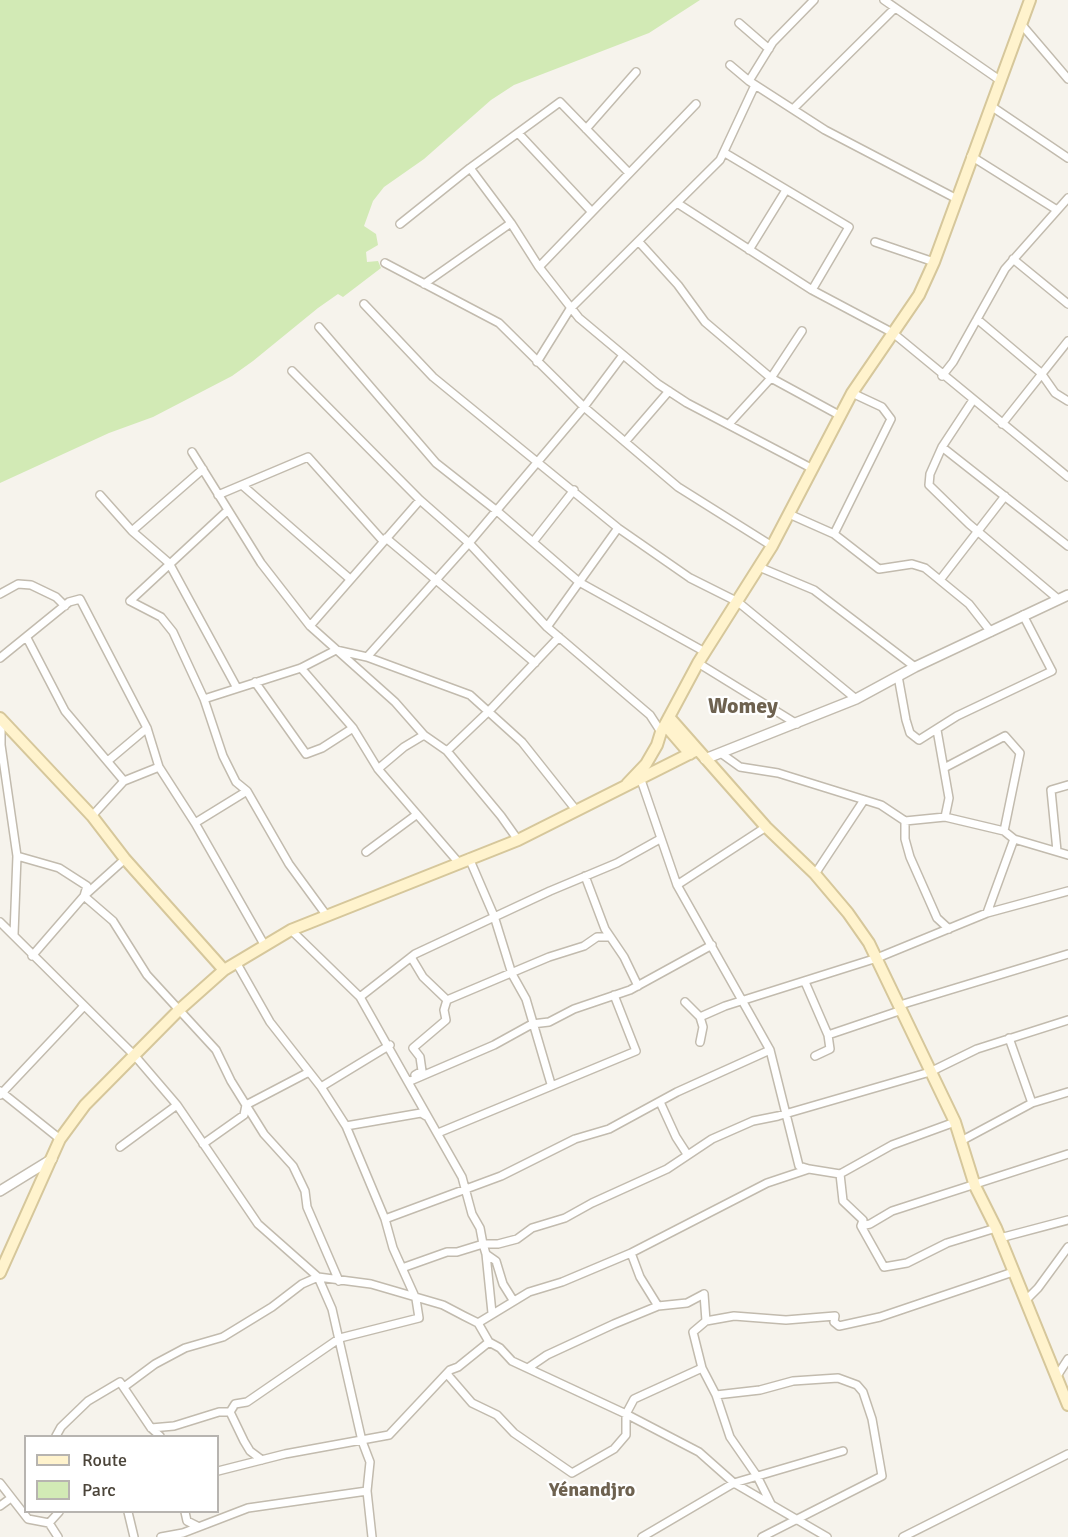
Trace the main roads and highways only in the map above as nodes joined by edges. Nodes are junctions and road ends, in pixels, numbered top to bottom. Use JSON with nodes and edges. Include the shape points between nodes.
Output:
{"nodes":[{"id":1,"x":1030,"y":0,"type":"edge"},
{"id":2,"x":0,"y":718,"type":"edge"},
{"id":3,"x":665,"y":725,"type":"junction"},
{"id":4,"x":697,"y":755,"type":"junction"},
{"id":5,"x":627,"y":784,"type":"junction"},
{"id":6,"x":224,"y":970,"type":"junction"},
{"id":7,"x":0,"y":1273,"type":"edge"},
{"id":8,"x":1068,"y":1405,"type":"edge"}],
"edges":[{"from":1,"to":3,"type":"main road","via":[[919,295],[839,415],[772,546],[698,663]]},
{"from":2,"to":6,"type":"main road","via":[[92,816]]},
{"from":3,"to":4,"type":"main road"},
{"from":3,"to":5,"type":"main road","via":[[645,764]]},
{"from":4,"to":5,"type":"main road"},
{"from":4,"to":8,"type":"main road","via":[[815,874],[849,913],[877,958],[955,1122],[975,1186]]},
{"from":5,"to":6,"type":"main road","via":[[518,840],[291,930]]},
{"from":6,"to":7,"type":"main road","via":[[85,1106],[60,1139]]}]}
